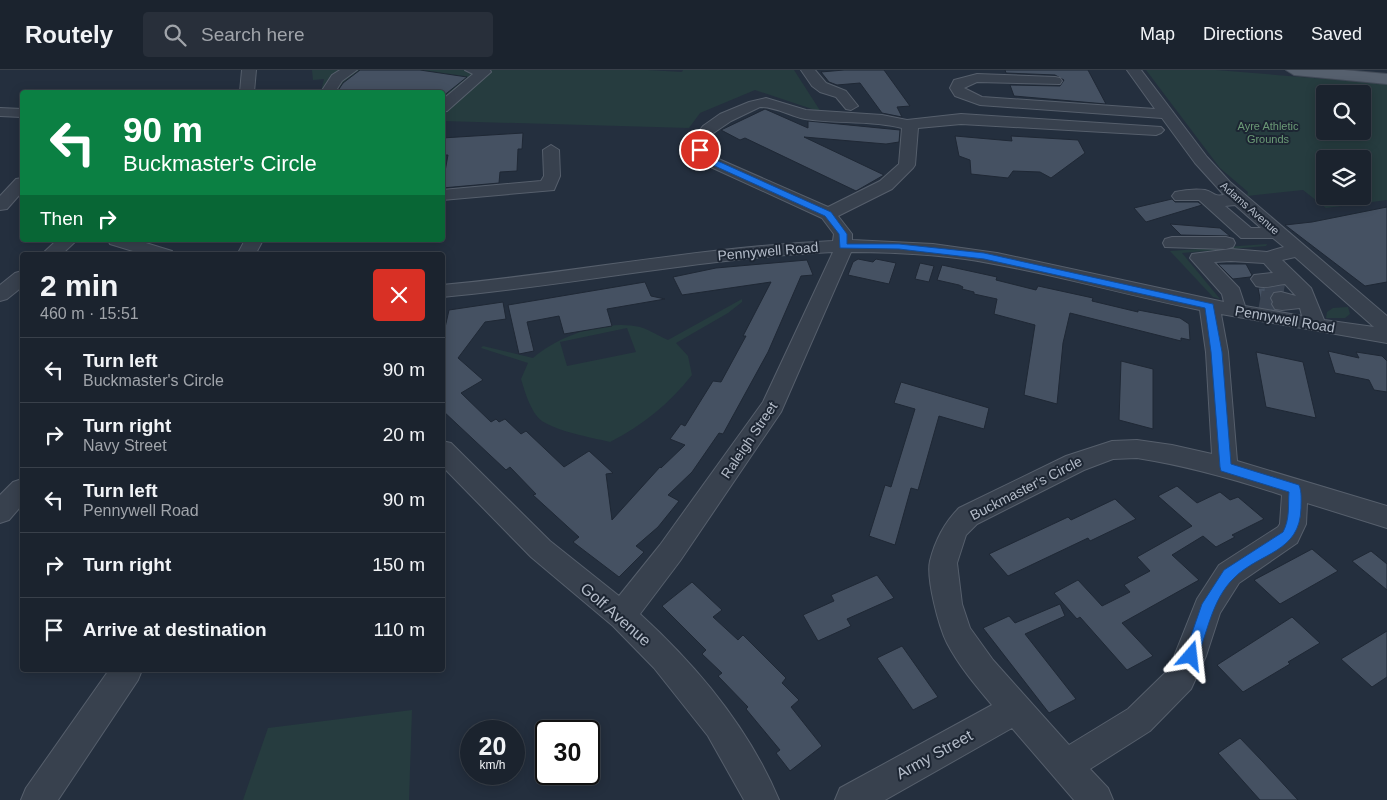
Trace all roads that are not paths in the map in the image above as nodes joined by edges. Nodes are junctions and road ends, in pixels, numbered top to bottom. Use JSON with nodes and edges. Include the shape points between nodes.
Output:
{"nodes":[{"id":1,"x":249,"y":70,"type":"edge"},
{"id":2,"x":350,"y":70,"type":"edge"},
{"id":3,"x":472,"y":70,"type":"edge"},
{"id":4,"x":808,"y":70,"type":"edge"},
{"id":5,"x":1134,"y":70,"type":"edge"},
{"id":6,"x":1294,"y":70,"type":"edge"},
{"id":7,"x":1387,"y":79,"type":"edge"},
{"id":8,"x":1056,"y":81,"type":"dead end"},
{"id":9,"x":246,"y":90,"type":"edge"},
{"id":10,"x":329,"y":90,"type":"edge"},
{"id":11,"x":445,"y":105,"type":"edge"},
{"id":12,"x":851,"y":106,"type":"dead end"},
{"id":13,"x":0,"y":112,"type":"edge"},
{"id":14,"x":20,"y":113,"type":"edge"},
{"id":15,"x":1166,"y":114,"type":"junction"},
{"id":16,"x":907,"y":125,"type":"junction"},
{"id":17,"x":1156,"y":130,"type":"dead end"},
{"id":18,"x":551,"y":150,"type":"dead end"},
{"id":19,"x":20,"y":186,"type":"edge"},
{"id":20,"x":445,"y":195,"type":"edge"},
{"id":21,"x":1181,"y":196,"type":"dead end"},
{"id":22,"x":1238,"y":199,"type":"junction"},
{"id":23,"x":1210,"y":202,"type":"junction"},
{"id":24,"x":1,"y":205,"type":"edge"},
{"id":25,"x":20,"y":211,"type":"edge"},
{"id":26,"x":828,"y":214,"type":"junction"},
{"id":27,"x":1277,"y":232,"type":"junction"},
{"id":28,"x":1247,"y":234,"type":"junction"},
{"id":29,"x":66,"y":242,"type":"edge"},
{"id":30,"x":123,"y":242,"type":"edge"},
{"id":31,"x":1172,"y":243,"type":"dead end"},
{"id":32,"x":843,"y":246,"type":"junction"},
{"id":33,"x":1299,"y":251,"type":"junction"},
{"id":34,"x":54,"y":252,"type":"edge"},
{"id":35,"x":155,"y":252,"type":"edge"},
{"id":36,"x":1268,"y":258,"type":"junction"},
{"id":37,"x":20,"y":279,"type":"edge"},
{"id":38,"x":1344,"y":288,"type":"junction"},
{"id":39,"x":445,"y":291,"type":"edge"},
{"id":40,"x":1271,"y":293,"type":"junction"},
{"id":41,"x":0,"y":295,"type":"edge"},
{"id":42,"x":1209,"y":306,"type":"junction"},
{"id":43,"x":1316,"y":325,"type":"junction"},
{"id":44,"x":1387,"y":327,"type":"edge"},
{"id":45,"x":1387,"y":336,"type":"edge"},
{"id":46,"x":445,"y":453,"type":"edge"},
{"id":47,"x":1226,"y":467,"type":"junction"},
{"id":48,"x":1295,"y":489,"type":"junction"},
{"id":49,"x":20,"y":491,"type":"edge"},
{"id":50,"x":0,"y":512,"type":"edge"},
{"id":51,"x":1387,"y":517,"type":"edge"},
{"id":52,"x":621,"y":616,"type":"junction"},
{"id":53,"x":126,"y":672,"type":"edge"},
{"id":54,"x":1016,"y":709,"type":"junction"},
{"id":55,"x":1066,"y":765,"type":"junction"},
{"id":56,"x":38,"y":800,"type":"edge"},
{"id":57,"x":762,"y":800,"type":"edge"},
{"id":58,"x":852,"y":800,"type":"edge"},
{"id":59,"x":1096,"y":800,"type":"edge"}],
"edges":[{"from":1,"to":9,"type":"street"},
{"from":2,"to":10,"type":"street","via":[[337,78]]},
{"from":3,"to":11,"type":"street","via":[[484,72]]},
{"from":4,"to":12,"type":"street","via":[[817,84],[828,92],[841,94]]},
{"from":5,"to":15,"type":"street","name":"Adams Avenue"},
{"from":6,"to":7,"type":"main road"},
{"from":8,"to":15,"type":"street","via":[[977,78],[959,83],[957,88],[960,94],[980,101]]},
{"from":13,"to":14,"type":"street"},
{"from":15,"to":22,"type":"street","name":"Adams Avenue","via":[[1211,172]]},
{"from":16,"to":17,"type":"street","via":[[961,119]]},
{"from":16,"to":26,"type":"street","via":[[911,129],[907,165],[886,185]]},
{"from":16,"to":26,"type":"street","via":[[804,114],[761,103],[704,131],[700,150],[708,160]]},
{"from":18,"to":20,"type":"street","via":[[552,176],[548,186]]},
{"from":19,"to":24,"type":"street"},
{"from":21,"to":23,"type":"street","via":[[1203,195]]},
{"from":22,"to":23,"type":"street"},
{"from":22,"to":27,"type":"street","name":"Adams Avenue"},
{"from":23,"to":28,"type":"street"},
{"from":24,"to":25,"type":"street"},
{"from":26,"to":32,"type":"street","via":[[843,234]]},
{"from":27,"to":28,"type":"street"},
{"from":27,"to":33,"type":"street","name":"Adams Avenue"},
{"from":28,"to":31,"type":"street","via":[[1238,243]]},
{"from":29,"to":34,"type":"street"},
{"from":30,"to":35,"type":"street"},
{"from":32,"to":39,"type":"street","name":"Pennywell Road","via":[[756,251],[528,283]]},
{"from":32,"to":42,"type":"street","name":"Pennywell Road","via":[[899,246],[977,255]]},
{"from":32,"to":52,"type":"street","name":"Raleigh Street","via":[[841,258],[770,411],[670,554]]},
{"from":33,"to":36,"type":"street"},
{"from":33,"to":38,"type":"street","name":"Adams Avenue"},
{"from":36,"to":40,"type":"street"},
{"from":36,"to":40,"type":"street","via":[[1231,255],[1199,258]]},
{"from":37,"to":41,"type":"street"},
{"from":38,"to":40,"type":"street"},
{"from":38,"to":44,"type":"street","name":"Adams Avenue"},
{"from":40,"to":42,"type":"street","name":"Pennywell Road"},
{"from":40,"to":43,"type":"street"},
{"from":40,"to":43,"type":"street","name":"Pennywell Road"},
{"from":42,"to":47,"type":"street"},
{"from":43,"to":45,"type":"street","name":"Pennywell Road"},
{"from":46,"to":52,"type":"street","name":"Golf Avenue","via":[[544,551]]},
{"from":47,"to":48,"type":"street","name":"Buckmaster's Circle"},
{"from":47,"to":54,"type":"street","name":"Buckmaster's Circle","via":[[1172,454],[1138,449],[1112,450],[1012,492],[968,516],[955,529],[943,563],[948,604],[958,635],[982,670]]},
{"from":48,"to":51,"type":"street","name":"Buckmaster's Circle"},
{"from":48,"to":55,"type":"street","via":[[1294,524],[1288,536],[1229,574],[1207,608],[1180,679],[1139,720]]},
{"from":49,"to":50,"type":"street"},
{"from":52,"to":57,"type":"street","name":"Golf Avenue","via":[[704,703],[732,742]]},
{"from":53,"to":56,"type":"street"},
{"from":54,"to":55,"type":"street","name":"Buckmaster's Circle"},
{"from":54,"to":58,"type":"street","name":"Army Street"},
{"from":55,"to":59,"type":"street","name":"Buckmaster's Circle"}]}
